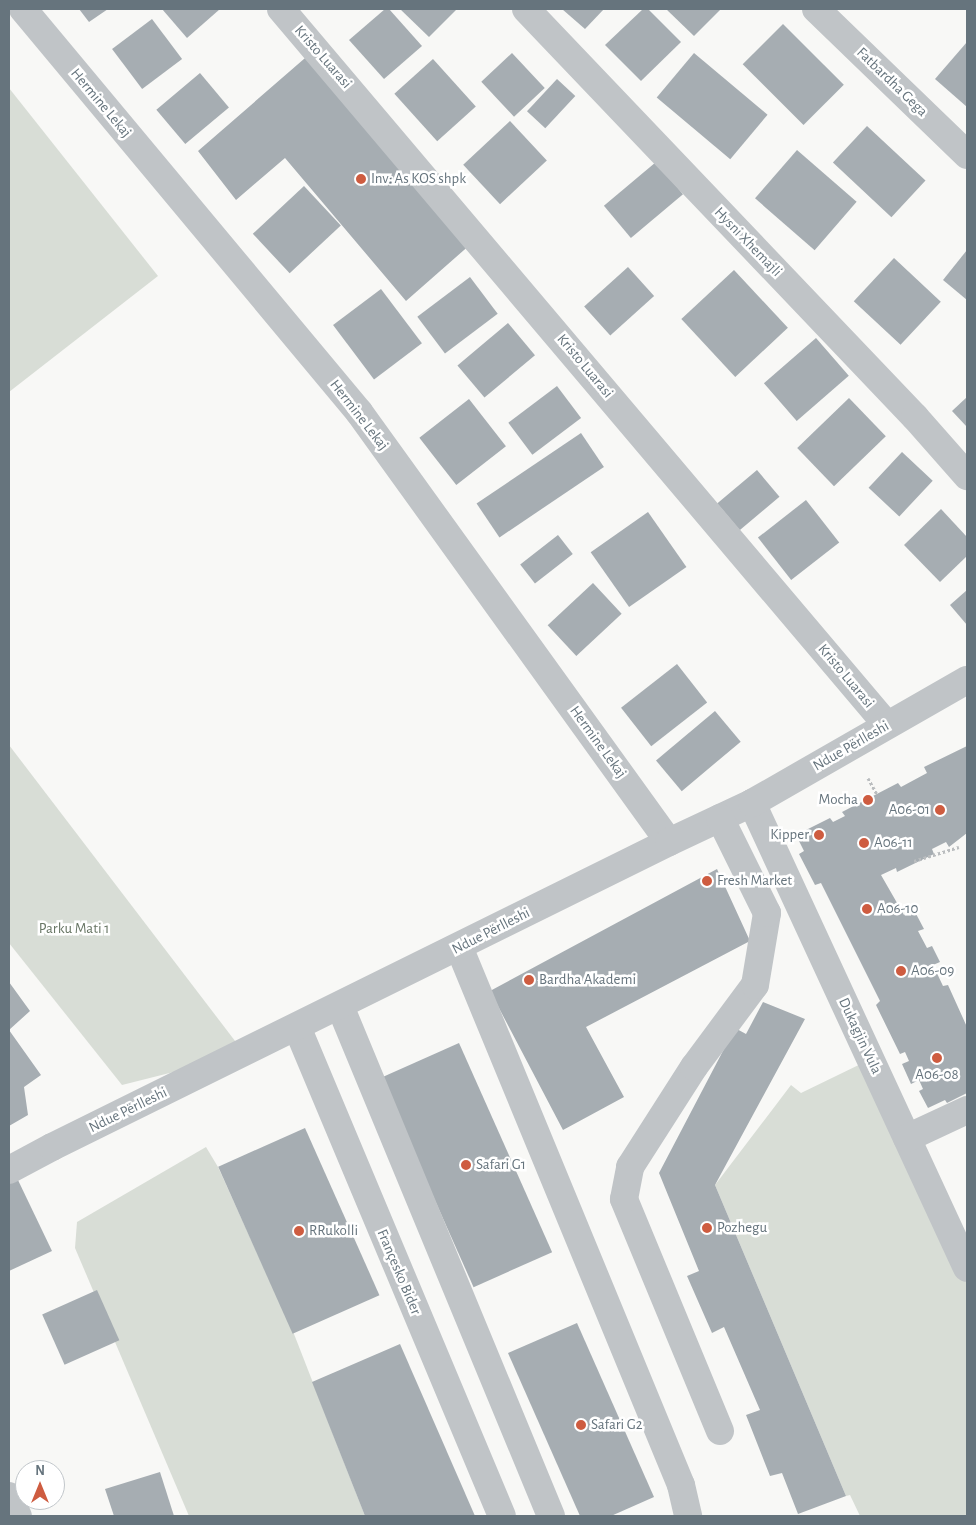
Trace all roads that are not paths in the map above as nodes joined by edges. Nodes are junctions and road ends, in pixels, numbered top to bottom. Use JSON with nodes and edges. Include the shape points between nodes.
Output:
{"nodes":[{"id":1,"x":22,"y":9,"type":"edge"},
{"id":2,"x":282,"y":9,"type":"edge"},
{"id":3,"x":526,"y":9,"type":"edge"},
{"id":4,"x":816,"y":9,"type":"edge"},
{"id":5,"x":967,"y":155,"type":"edge"},
{"id":6,"x":967,"y":476,"type":"edge"},
{"id":7,"x":967,"y":680,"type":"edge"},
{"id":8,"x":887,"y":725,"type":"junction"},
{"id":9,"x":752,"y":803,"type":"junction"},
{"id":10,"x":720,"y":818,"type":"junction"},
{"id":11,"x":669,"y":842,"type":"junction"},
{"id":12,"x":459,"y":947,"type":"junction"},
{"id":13,"x":340,"y":1006,"type":"junction"},
{"id":14,"x":297,"y":1027,"type":"junction"},
{"id":15,"x":967,"y":1110,"type":"edge"},
{"id":16,"x":907,"y":1138,"type":"junction"},
{"id":17,"x":9,"y":1170,"type":"edge"},
{"id":18,"x":967,"y":1268,"type":"edge"},
{"id":19,"x":720,"y":1430,"type":"dead end"},
{"id":20,"x":9,"y":1496,"type":"edge"},
{"id":21,"x":18,"y":1516,"type":"edge"},
{"id":22,"x":502,"y":1516,"type":"edge"},
{"id":23,"x":551,"y":1516,"type":"edge"},
{"id":24,"x":688,"y":1516,"type":"edge"}],
"edges":[{"from":1,"to":11,"type":"street","name":"Hermine Lekaj","via":[[360,412]]},
{"from":2,"to":8,"type":"street","name":"Kristo Luarasi"},
{"from":3,"to":6,"type":"street","name":"Hysni Xhemajli","via":[[915,417]]},
{"from":4,"to":5,"type":"street","name":"Fatbardha Gega"},
{"from":7,"to":8,"type":"street","name":"Ndue Përlleshi"},
{"from":8,"to":9,"type":"street","name":"Ndue Përlleshi"},
{"from":9,"to":10,"type":"street","name":"Ndue Përlleshi"},
{"from":9,"to":16,"type":"street","name":"Dukagjin Vula"},
{"from":10,"to":11,"type":"street","name":"Ndue Përlleshi"},
{"from":10,"to":19,"type":"street","via":[[767,913],[755,985],[694,1067],[630,1167],[624,1200]]},
{"from":11,"to":12,"type":"street","name":"Ndue Përlleshi"},
{"from":12,"to":13,"type":"street","name":"Ndue Përlleshi"},
{"from":12,"to":24,"type":"street","via":[[681,1485]]},
{"from":13,"to":14,"type":"street","name":"Ndue Përlleshi"},
{"from":13,"to":23,"type":"street"},
{"from":14,"to":17,"type":"street","name":"Ndue Përlleshi"},
{"from":14,"to":22,"type":"street","name":"Françesko Bider"},
{"from":15,"to":16,"type":"street"},
{"from":16,"to":18,"type":"street","name":"Dukagjin Vula"},
{"from":20,"to":21,"type":"street"}]}
